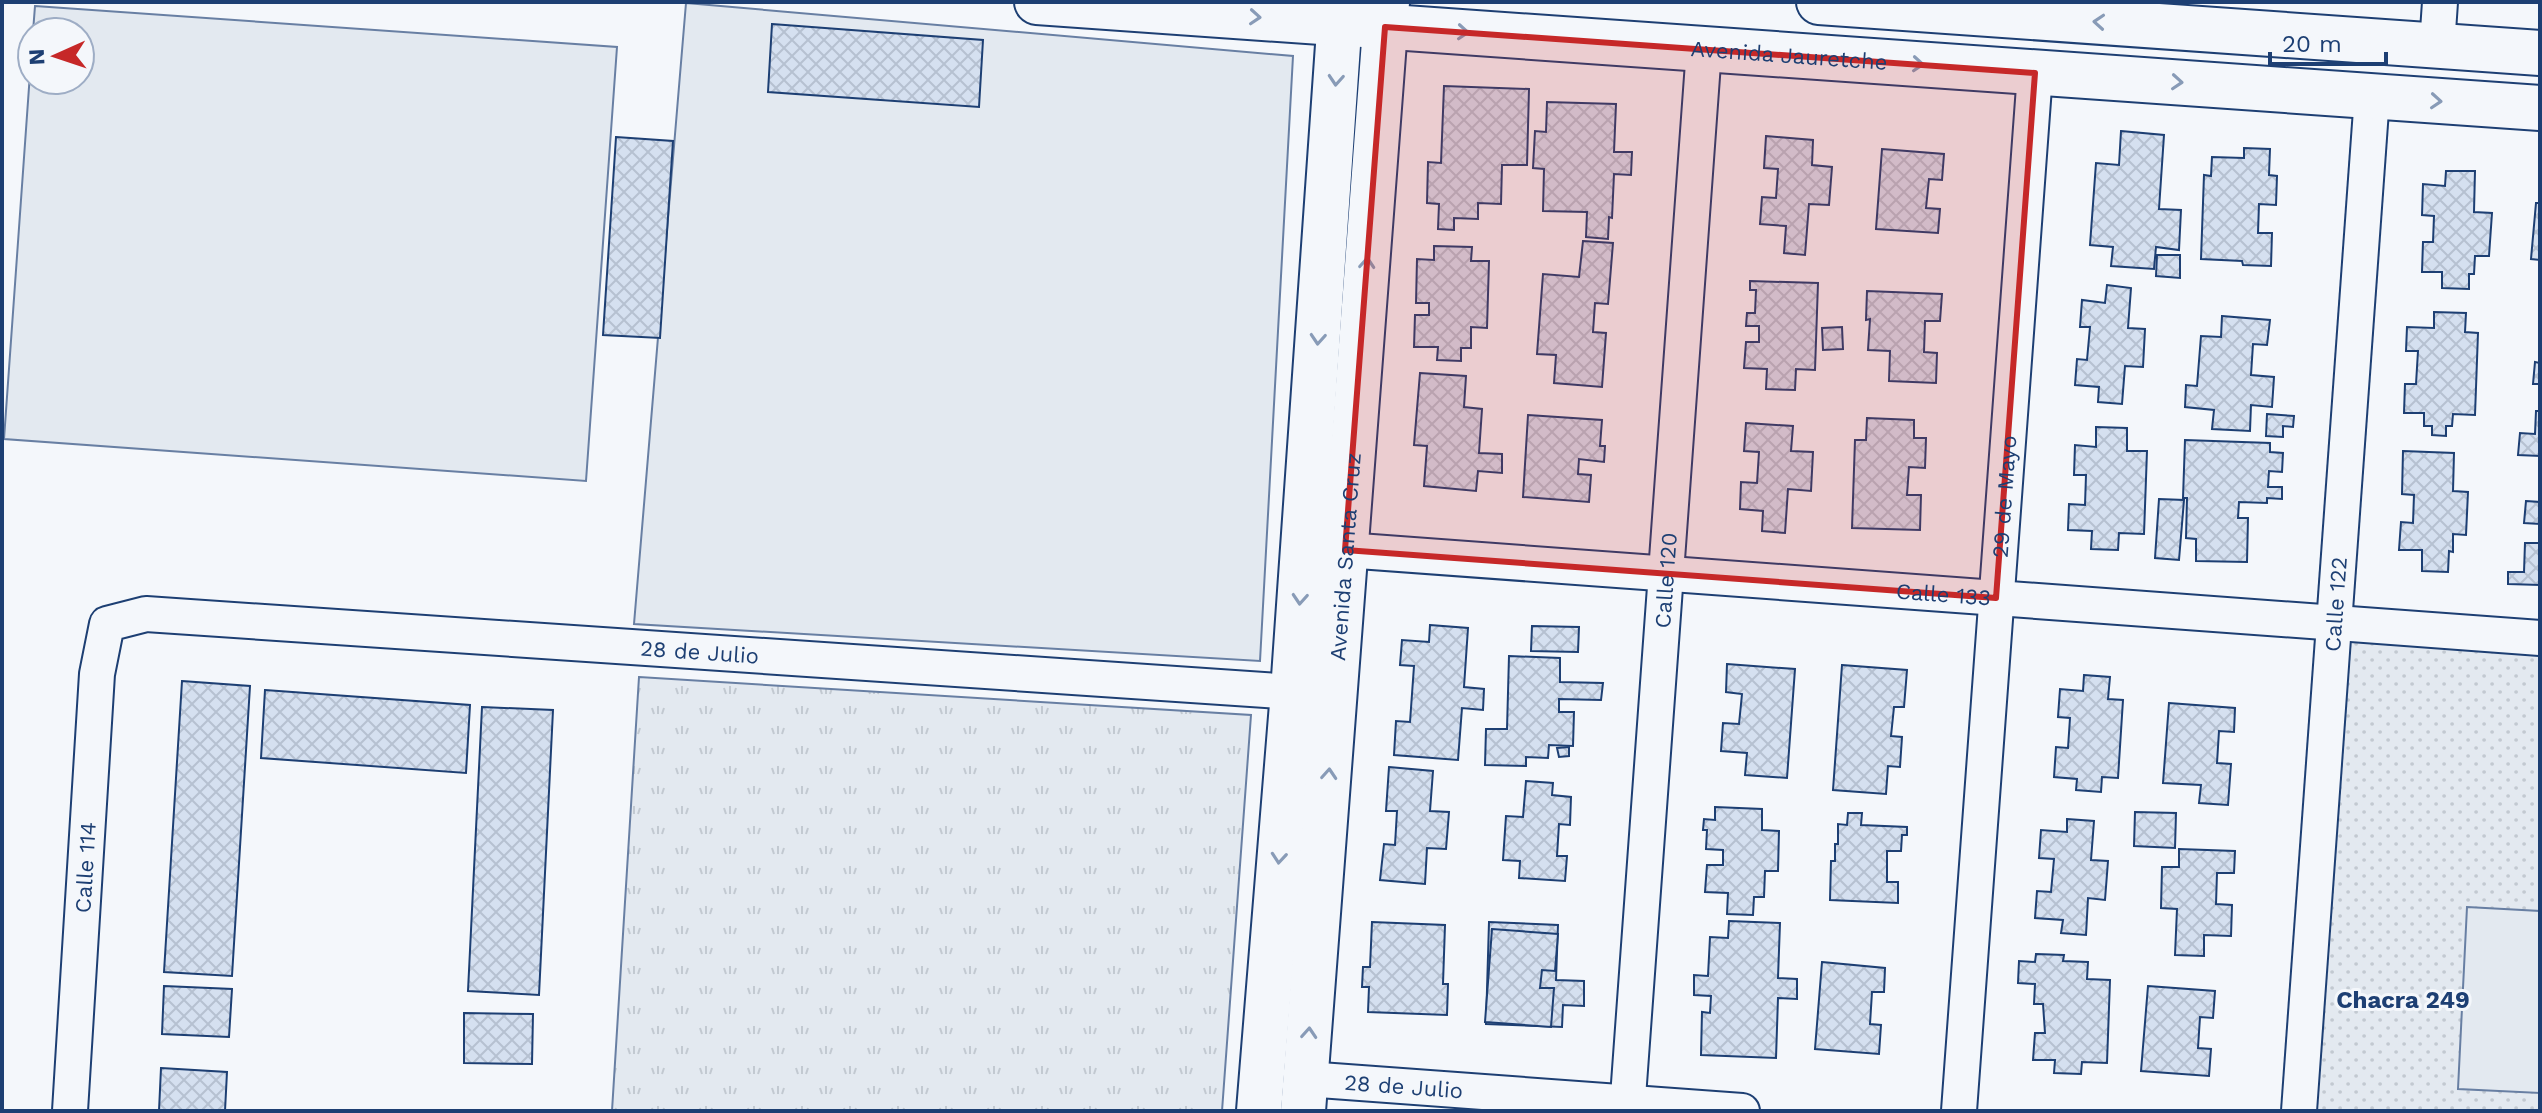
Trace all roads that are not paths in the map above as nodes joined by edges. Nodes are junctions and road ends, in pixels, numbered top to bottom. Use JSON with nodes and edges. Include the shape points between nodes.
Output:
{"nodes":[{"id":1,"x":1037,"y":2,"type":"edge"},
{"id":2,"x":1819,"y":2,"type":"edge"},
{"id":3,"x":2440,"y":2,"type":"edge"},
{"id":4,"x":1910,"y":5,"type":"edge"},
{"id":5,"x":1340,"y":13,"type":"edge"},
{"id":6,"x":1386,"y":14,"type":"edge"},
{"id":7,"x":2437,"y":46,"type":"junction"},
{"id":8,"x":1704,"y":49,"type":"junction"},
{"id":9,"x":2540,"y":53,"type":"edge"},
{"id":10,"x":2035,"y":73,"type":"junction"},
{"id":11,"x":2372,"y":96,"type":"junction"},
{"id":12,"x":2540,"y":108,"type":"edge"},
{"id":13,"x":1345,"y":550,"type":"junction"},
{"id":14,"x":1666,"y":573,"type":"junction"},
{"id":15,"x":1996,"y":598,"type":"junction"},
{"id":16,"x":2334,"y":623,"type":"junction"},
{"id":17,"x":107,"y":624,"type":"joint"},
{"id":18,"x":2540,"y":638,"type":"edge"},
{"id":19,"x":1293,"y":692,"type":"junction"},
{"id":20,"x":1305,"y":1095,"type":"edge"},
{"id":21,"x":1627,"y":1107,"type":"edge"},
{"id":22,"x":70,"y":1111,"type":"edge"},
{"id":23,"x":1259,"y":1111,"type":"edge"},
{"id":24,"x":1742,"y":1111,"type":"edge"},
{"id":25,"x":1959,"y":1111,"type":"edge"},
{"id":26,"x":2299,"y":1111,"type":"edge"}],
"edges":[{"from":1,"to":5,"type":"main road","name":"Avenida Jauretche","one_way":true},
{"from":2,"to":4,"type":"main road"},
{"from":3,"to":7,"type":"street"},
{"from":7,"to":4,"type":"main road","one_way":true},
{"from":5,"to":6,"type":"main road","name":"Avenida Jauretche"},
{"from":5,"to":19,"type":"main road","name":"Avenida Santa Cruz","one_way":true},
{"from":6,"to":8,"type":"main road","name":"Avenida Jauretche","one_way":true},
{"from":13,"to":6,"type":"main road","name":"Avenida Santa Cruz","one_way":true},
{"from":7,"to":9,"type":"main road"},
{"from":8,"to":10,"type":"main road","name":"Avenida Jauretche","one_way":true},
{"from":8,"to":14,"type":"street","name":"Calle 120"},
{"from":10,"to":11,"type":"main road","name":"Avenida Jauretche","one_way":true},
{"from":10,"to":15,"type":"street","name":"29 de Mayo"},
{"from":11,"to":12,"type":"main road","name":"Avenida Jauretche","one_way":true},
{"from":11,"to":16,"type":"street","name":"Calle 122"},
{"from":13,"to":14,"type":"street","name":"Calle 133"},
{"from":20,"to":13,"type":"main road","name":"Avenida Santa Cruz","one_way":true},
{"from":14,"to":15,"type":"street","name":"Calle 133"},
{"from":14,"to":21,"type":"street","name":"Calle 120"},
{"from":15,"to":16,"type":"street","name":"Calle 133"},
{"from":15,"to":25,"type":"street","name":"29 de Mayo"},
{"from":16,"to":18,"type":"street","name":"Calle 133"},
{"from":16,"to":26,"type":"street","name":"Calle 122"},
{"from":17,"to":19,"type":"street","name":"28 de Julio","via":[[146,614]]},
{"from":17,"to":22,"type":"street","name":"Calle 114","via":[[97,674]]},
{"from":19,"to":23,"type":"main road","name":"Avenida Santa Cruz","one_way":true},
{"from":20,"to":21,"type":"street","name":"28 de Julio"},
{"from":21,"to":24,"type":"street","name":"28 de Julio"}]}
